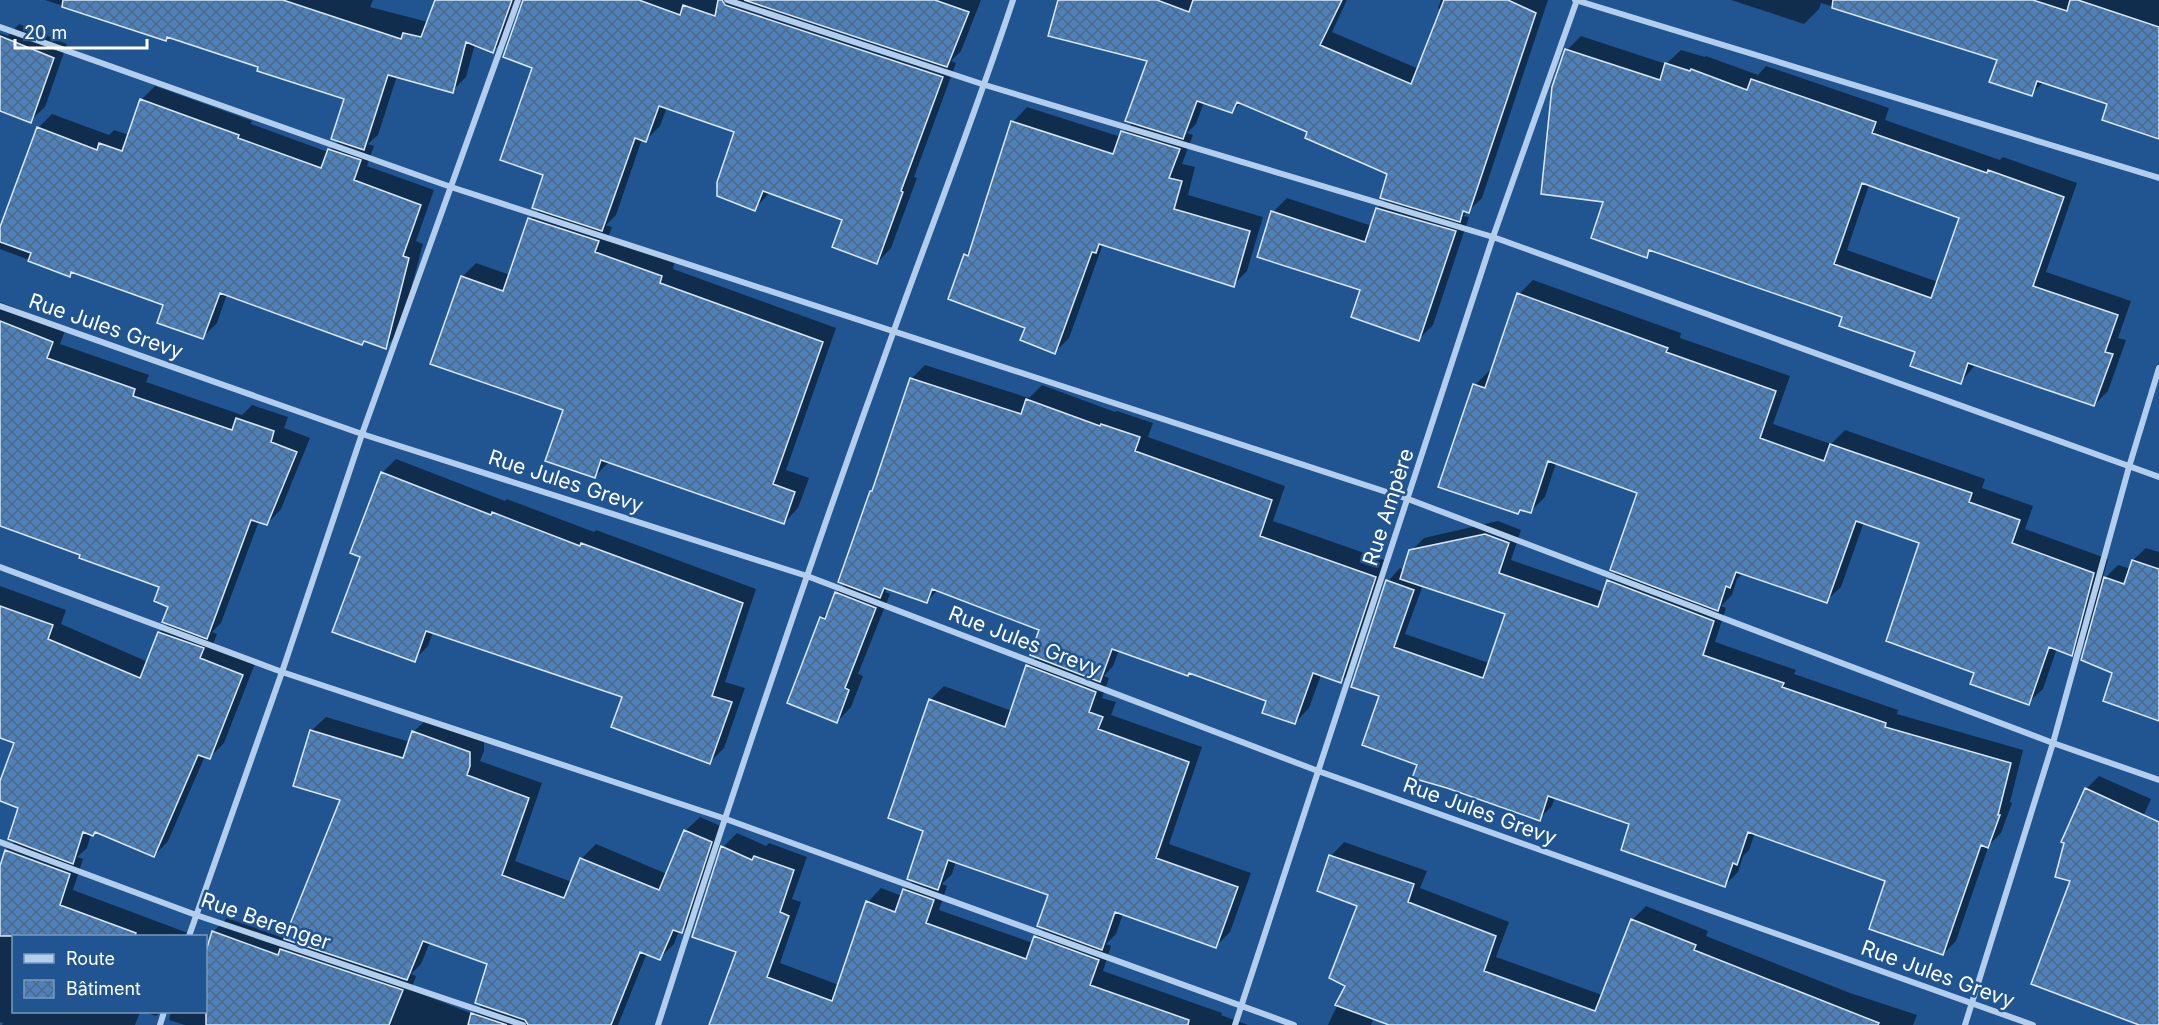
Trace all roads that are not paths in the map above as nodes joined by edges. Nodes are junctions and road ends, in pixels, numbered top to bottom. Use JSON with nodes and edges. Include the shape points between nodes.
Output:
{"nodes":[{"id":1,"x":518,"y":0,"type":"edge"},
{"id":2,"x":727,"y":0,"type":"edge"},
{"id":3,"x":1013,"y":0,"type":"edge"},
{"id":4,"x":1576,"y":0,"type":"edge"},
{"id":5,"x":0,"y":27,"type":"edge"},
{"id":6,"x":985,"y":86,"type":"junction"},
{"id":7,"x":2159,"y":178,"type":"edge"},
{"id":8,"x":451,"y":187,"type":"junction"},
{"id":9,"x":1493,"y":237,"type":"junction"},
{"id":10,"x":0,"y":306,"type":"edge"},
{"id":11,"x":893,"y":333,"type":"junction"},
{"id":12,"x":2159,"y":368,"type":"edge"},
{"id":13,"x":362,"y":434,"type":"junction"},
{"id":14,"x":2129,"y":467,"type":"junction"},
{"id":15,"x":2159,"y":477,"type":"edge"},
{"id":16,"x":1408,"y":499,"type":"junction"},
{"id":17,"x":0,"y":567,"type":"edge"},
{"id":18,"x":807,"y":576,"type":"junction"},
{"id":19,"x":282,"y":672,"type":"junction"},
{"id":20,"x":2053,"y":743,"type":"junction"},
{"id":21,"x":1318,"y":771,"type":"junction"},
{"id":22,"x":2159,"y":780,"type":"edge"},
{"id":23,"x":723,"y":818,"type":"junction"},
{"id":24,"x":0,"y":842,"type":"edge"},
{"id":25,"x":196,"y":915,"type":"junction"},
{"id":26,"x":189,"y":935,"type":"edge"},
{"id":27,"x":1971,"y":1003,"type":"junction"},
{"id":28,"x":1241,"y":1005,"type":"junction"},
{"id":29,"x":523,"y":1025,"type":"edge"},
{"id":30,"x":658,"y":1025,"type":"edge"},
{"id":31,"x":1235,"y":1025,"type":"edge"},
{"id":32,"x":1294,"y":1025,"type":"edge"},
{"id":33,"x":1965,"y":1025,"type":"edge"},
{"id":34,"x":2033,"y":1025,"type":"edge"}],
"edges":[{"from":1,"to":8,"type":"street"},
{"from":2,"to":6,"type":"street"},
{"from":3,"to":6,"type":"street"},
{"from":4,"to":7,"type":"street"},
{"from":4,"to":9,"type":"street","name":"Rue Ampère"},
{"from":5,"to":8,"type":"street"},
{"from":6,"to":9,"type":"street"},
{"from":6,"to":11,"type":"street"},
{"from":8,"to":11,"type":"street"},
{"from":8,"to":13,"type":"street"},
{"from":9,"to":14,"type":"street"},
{"from":9,"to":16,"type":"street","name":"Rue Ampère"},
{"from":10,"to":13,"type":"street","name":"Rue Jules Grevy"},
{"from":11,"to":16,"type":"street"},
{"from":11,"to":18,"type":"street"},
{"from":12,"to":14,"type":"street"},
{"from":13,"to":18,"type":"street","name":"Rue Jules Grevy"},
{"from":13,"to":19,"type":"street"},
{"from":14,"to":15,"type":"street"},
{"from":14,"to":20,"type":"street"},
{"from":16,"to":20,"type":"street"},
{"from":16,"to":21,"type":"street","name":"Rue Ampère"},
{"from":17,"to":19,"type":"street"},
{"from":18,"to":21,"type":"street","name":"Rue Jules Grevy"},
{"from":18,"to":23,"type":"street"},
{"from":19,"to":23,"type":"street"},
{"from":19,"to":25,"type":"street"},
{"from":20,"to":22,"type":"street"},
{"from":20,"to":27,"type":"street"},
{"from":21,"to":27,"type":"street","name":"Rue Jules Grevy"},
{"from":21,"to":28,"type":"street","name":"Rue Ampère"},
{"from":23,"to":28,"type":"street"},
{"from":23,"to":30,"type":"street"},
{"from":24,"to":25,"type":"street","name":"Rue Berenger"},
{"from":25,"to":26,"type":"street"},
{"from":25,"to":29,"type":"street","name":"Rue Berenger"},
{"from":27,"to":33,"type":"street"},
{"from":27,"to":34,"type":"street","name":"Rue Jules Grevy"},
{"from":28,"to":31,"type":"street","name":"Rue Ampère"},
{"from":28,"to":32,"type":"street"}]}
